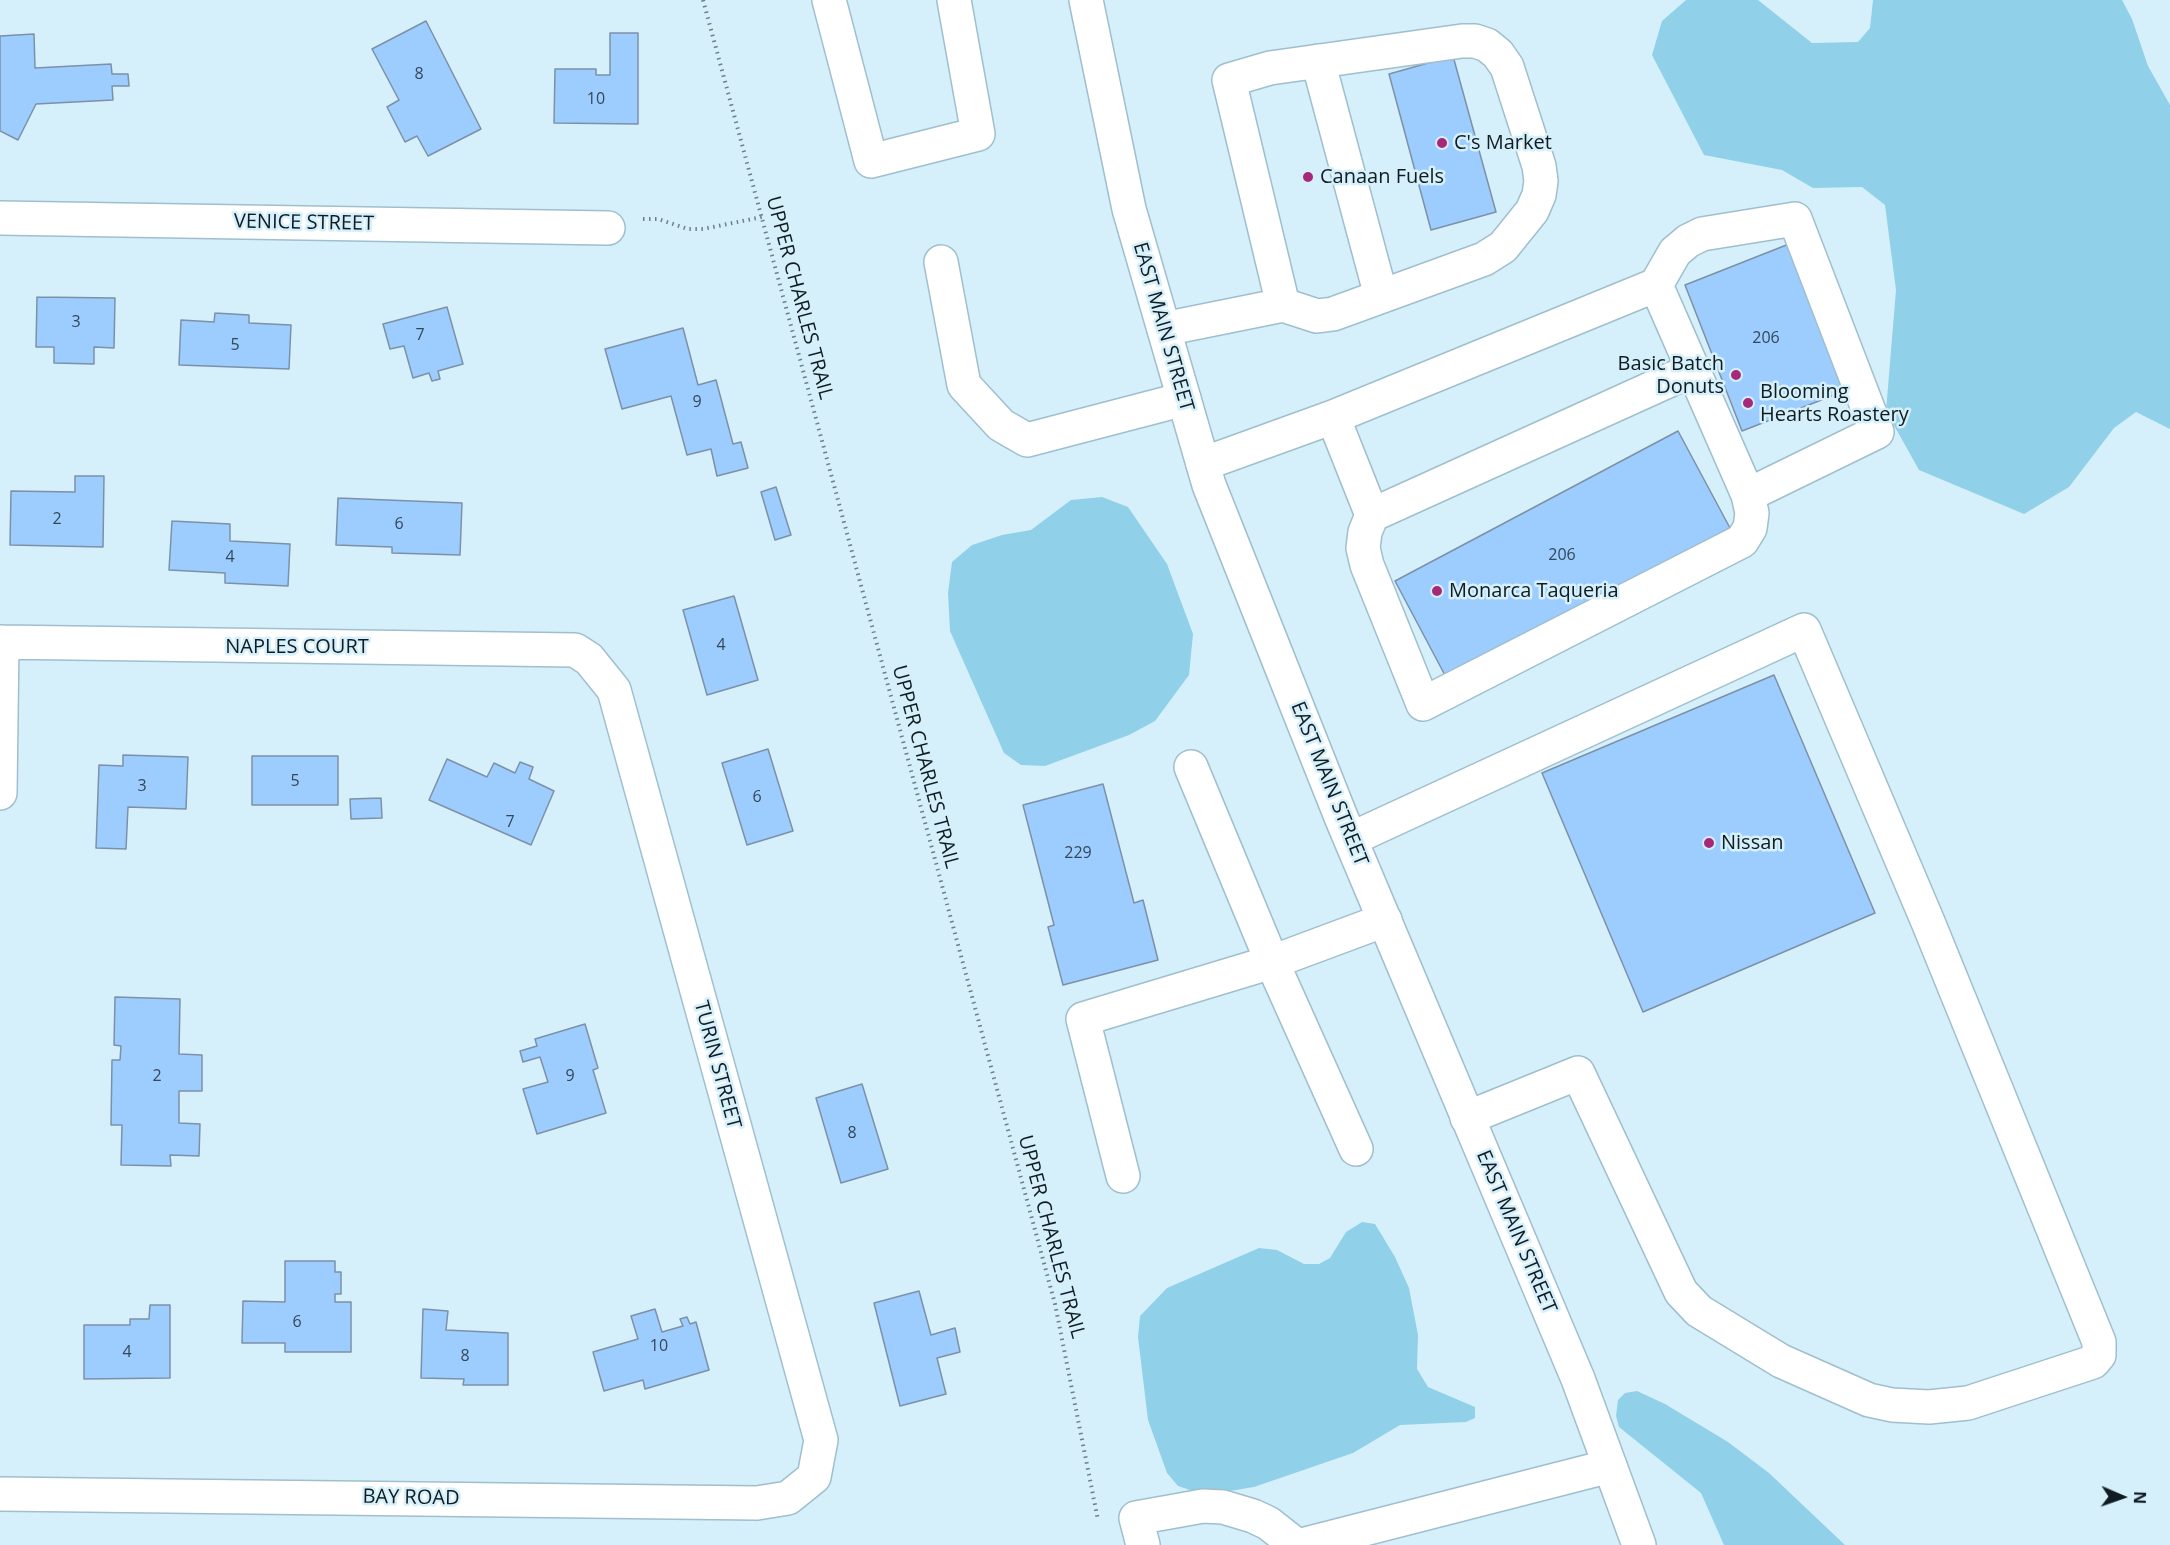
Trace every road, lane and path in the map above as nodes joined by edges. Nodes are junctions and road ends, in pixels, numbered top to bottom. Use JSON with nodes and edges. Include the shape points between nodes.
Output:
{"nodes":[{"id":1,"x":703,"y":0,"type":"edge"},
{"id":2,"x":830,"y":0,"type":"edge"},
{"id":3,"x":954,"y":0,"type":"edge"},
{"id":4,"x":1086,"y":0,"type":"edge"},
{"id":5,"x":1317,"y":61,"type":"junction"},
{"id":6,"x":762,"y":217,"type":"junction"},
{"id":7,"x":0,"y":218,"type":"edge"},
{"id":8,"x":608,"y":228,"type":"joint"},
{"id":9,"x":941,"y":262,"type":"dead end"},
{"id":10,"x":1656,"y":285,"type":"junction"},
{"id":11,"x":1381,"y":296,"type":"junction"},
{"id":12,"x":1283,"y":306,"type":"junction"},
{"id":13,"x":1164,"y":329,"type":"junction"},
{"id":14,"x":1692,"y":370,"type":"junction"},
{"id":15,"x":1184,"y":399,"type":"junction"},
{"id":16,"x":1333,"y":417,"type":"junction"},
{"id":17,"x":1203,"y":464,"type":"junction"},
{"id":18,"x":1748,"y":495,"type":"junction"},
{"id":19,"x":1372,"y":516,"type":"junction"},
{"id":20,"x":1,"y":642,"type":"edge"},
{"id":21,"x":591,"y":661,"type":"joint"},
{"id":22,"x":1191,"y":767,"type":"dead end"},
{"id":23,"x":0,"y":793,"type":"edge"},
{"id":24,"x":1351,"y":839,"type":"junction"},
{"id":25,"x":1385,"y":920,"type":"junction"},
{"id":26,"x":1272,"y":962,"type":"junction"},
{"id":27,"x":1467,"y":1118,"type":"junction"},
{"id":28,"x":1356,"y":1149,"type":"dead end"},
{"id":29,"x":1124,"y":1176,"type":"dead end"},
{"id":30,"x":1610,"y":1466,"type":"junction"},
{"id":31,"x":814,"y":1477,"type":"joint"},
{"id":32,"x":0,"y":1494,"type":"edge"},
{"id":33,"x":1099,"y":1526,"type":"dead end"},
{"id":34,"x":1143,"y":1545,"type":"edge"},
{"id":35,"x":1296,"y":1545,"type":"edge"},
{"id":36,"x":1302,"y":1545,"type":"edge"},
{"id":37,"x":1639,"y":1545,"type":"edge"}],
"edges":[{"from":1,"to":6,"type":"path","name":"UPPER CHARLES TRAIL"},
{"from":2,"to":3,"type":"street","via":[[871,161],[978,134]]},
{"from":4,"to":13,"type":"street","name":"EAST MAIN STREET","via":[[1129,209]]},
{"from":5,"to":11,"type":"street"},
{"from":5,"to":11,"type":"street","via":[[1462,41],[1487,45],[1507,67],[1539,166],[1539,195],[1532,211],[1503,247],[1484,259]]},
{"from":5,"to":12,"type":"street","via":[[1270,68],[1229,80]]},
{"from":6,"to":8,"type":"path","via":[[704,229],[688,229],[658,219],[630,219]]},
{"from":6,"to":33,"type":"path","name":"UPPER CHARLES TRAIL","via":[[1055,1304]]},
{"from":7,"to":8,"type":"street","name":"VENICE STREET"},
{"from":9,"to":15,"type":"street","via":[[964,385],[1001,425],[1027,440]]},
{"from":10,"to":14,"type":"street"},
{"from":10,"to":16,"type":"street"},
{"from":10,"to":18,"type":"street","via":[[1675,252],[1701,234],[1795,219],[1877,432]]},
{"from":11,"to":12,"type":"street","via":[[1317,316]]},
{"from":12,"to":13,"type":"street"},
{"from":13,"to":15,"type":"street","name":"EAST MAIN STREET"},
{"from":14,"to":18,"type":"street"},
{"from":14,"to":19,"type":"street"},
{"from":15,"to":17,"type":"street","name":"EAST MAIN STREET"},
{"from":16,"to":17,"type":"street"},
{"from":16,"to":19,"type":"street"},
{"from":17,"to":24,"type":"street","name":"EAST MAIN STREET"},
{"from":18,"to":19,"type":"street","via":[[1752,513],[1750,528],[1742,541],[1422,704],[1367,565],[1364,540]]},
{"from":20,"to":21,"type":"street","name":"NAPLES COURT","via":[[575,651]]},
{"from":20,"to":23,"type":"street"},
{"from":21,"to":31,"type":"street","name":"TURIN STREET","via":[[614,690],[818,1429],[821,1440]]},
{"from":22,"to":26,"type":"street"},
{"from":24,"to":25,"type":"street","name":"EAST MAIN STREET"},
{"from":24,"to":27,"type":"street","via":[[1804,630],[1946,966],[2098,1342],[2099,1354],[2093,1362],[1968,1403],[1929,1407],[1869,1400],[1781,1361],[1699,1311],[1681,1292],[1578,1073]]},
{"from":25,"to":26,"type":"street"},
{"from":25,"to":27,"type":"street","name":"EAST MAIN STREET"},
{"from":26,"to":28,"type":"street"},
{"from":26,"to":29,"type":"street","via":[[1083,1019]]},
{"from":27,"to":30,"type":"street","name":"EAST MAIN STREET","via":[[1578,1379]]},
{"from":30,"to":36,"type":"street"},
{"from":30,"to":37,"type":"street","name":"EAST MAIN STREET"},
{"from":31,"to":32,"type":"street","name":"BAY ROAD","via":[[789,1498],[757,1503]]},
{"from":34,"to":35,"type":"street","via":[[1136,1518],[1203,1506],[1253,1516]]}]}
